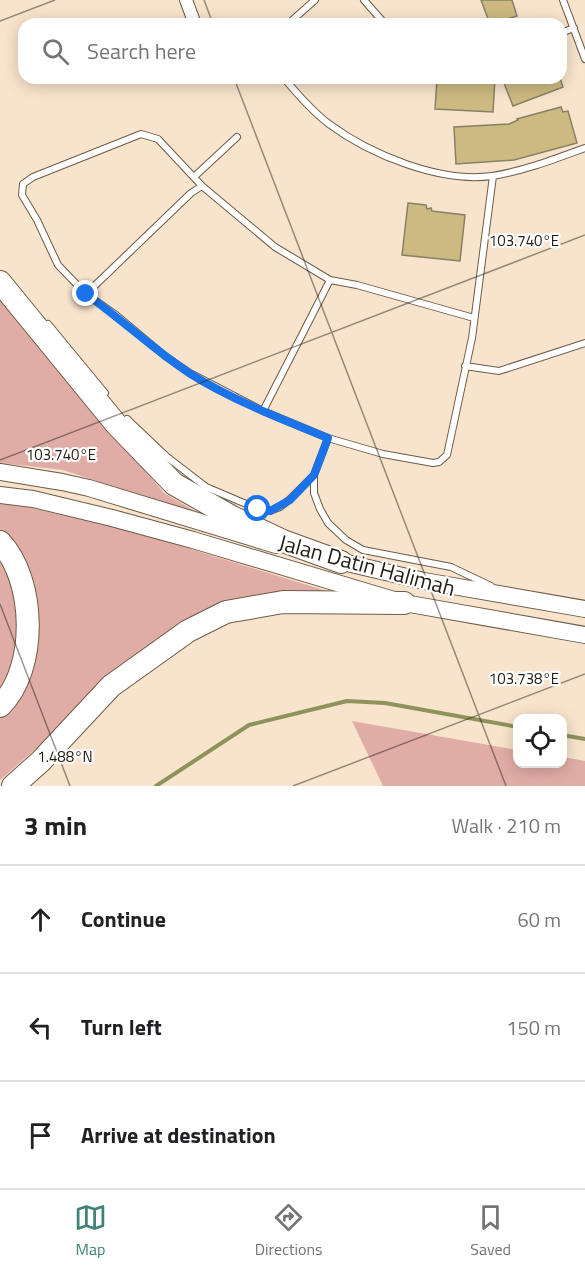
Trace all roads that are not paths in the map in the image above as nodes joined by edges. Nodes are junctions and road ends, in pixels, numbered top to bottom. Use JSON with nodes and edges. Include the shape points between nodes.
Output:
{"nodes":[{"id":1,"x":200,"y":0,"type":"edge"},
{"id":2,"x":315,"y":0,"type":"edge"},
{"id":3,"x":364,"y":0,"type":"edge"},
{"id":4,"x":563,"y":0,"type":"edge"},
{"id":5,"x":188,"y":5,"type":"edge"},
{"id":6,"x":295,"y":18,"type":"edge"},
{"id":7,"x":380,"y":18,"type":"edge"},
{"id":8,"x":574,"y":28,"type":"junction"},
{"id":9,"x":567,"y":31,"type":"edge"},
{"id":10,"x":585,"y":59,"type":"edge"},
{"id":11,"x":289,"y":84,"type":"edge"},
{"id":12,"x":237,"y":136,"type":"dead end"},
{"id":13,"x":585,"y":148,"type":"edge"},
{"id":14,"x":195,"y":176,"type":"junction"},
{"id":15,"x":493,"y":176,"type":"junction"},
{"id":16,"x":202,"y":186,"type":"junction"},
{"id":17,"x":330,"y":280,"type":"junction"},
{"id":18,"x":5,"y":289,"type":"edge"},
{"id":19,"x":86,"y":294,"type":"junction"},
{"id":20,"x":36,"y":313,"type":"dead end"},
{"id":21,"x":474,"y":318,"type":"junction"},
{"id":22,"x":44,"y":319,"type":"dead end"},
{"id":23,"x":585,"y":343,"type":"edge"},
{"id":24,"x":465,"y":366,"type":"junction"},
{"id":25,"x":110,"y":398,"type":"dead end"},
{"id":26,"x":263,"y":411,"type":"junction"},
{"id":27,"x":124,"y":416,"type":"dead end"},
{"id":28,"x":328,"y":438,"type":"junction"},
{"id":29,"x":0,"y":472,"type":"edge"},
{"id":30,"x":314,"y":475,"type":"junction"},
{"id":31,"x":0,"y":495,"type":"edge"},
{"id":32,"x":0,"y":542,"type":"edge"},
{"id":33,"x":341,"y":562,"type":"junction"},
{"id":34,"x":508,"y":596,"type":"junction"},
{"id":35,"x":404,"y":603,"type":"junction"},
{"id":36,"x":585,"y":609,"type":"edge"},
{"id":37,"x":585,"y":635,"type":"edge"},
{"id":38,"x":0,"y":706,"type":"edge"},
{"id":39,"x":12,"y":786,"type":"edge"}],
"edges":[{"from":1,"to":5,"type":"street"},
{"from":2,"to":6,"type":"lane"},
{"from":3,"to":7,"type":"lane"},
{"from":4,"to":8,"type":"lane"},
{"from":8,"to":9,"type":"lane"},
{"from":8,"to":10,"type":"lane"},
{"from":11,"to":15,"type":"lane","via":[[328,123],[374,150],[429,170],[458,176]]},
{"from":12,"to":14,"type":"lane"},
{"from":13,"to":15,"type":"lane"},
{"from":14,"to":16,"type":"lane"},
{"from":14,"to":19,"type":"lane","via":[[158,139],[141,134],[23,184],[22,195],[58,265]]},
{"from":15,"to":21,"type":"lane"},
{"from":16,"to":17,"type":"lane","via":[[275,247]]},
{"from":16,"to":19,"type":"lane","via":[[190,193]]},
{"from":17,"to":21,"type":"lane"},
{"from":17,"to":26,"type":"lane"},
{"from":18,"to":20,"type":"lane"},
{"from":18,"to":33,"type":"highway","via":[[116,424],[174,484],[232,518]]},
{"from":19,"to":26,"type":"lane","via":[[190,373]]},
{"from":21,"to":24,"type":"lane"},
{"from":22,"to":25,"type":"lane"},
{"from":23,"to":24,"type":"lane","via":[[499,371]]},
{"from":24,"to":28,"type":"lane","via":[[447,455],[439,462],[383,454]]},
{"from":26,"to":28,"type":"lane"},
{"from":27,"to":30,"type":"lane","via":[[167,457],[207,487],[258,509],[270,511],[280,507]]},
{"from":28,"to":30,"type":"lane"},
{"from":29,"to":33,"type":"main road","name":"Jalan Datin Halimah","via":[[89,488],[250,539]]},
{"from":30,"to":34,"type":"lane","via":[[314,493],[320,509],[346,540],[363,550],[451,567]]},
{"from":31,"to":35,"type":"main road","name":"Jalan Datin Halimah","via":[[112,518]]},
{"from":32,"to":38,"type":"highway","via":[[17,569],[28,626],[26,655],[10,694]]},
{"from":33,"to":34,"type":"main road","name":"Jalan Datin Halimah"},
{"from":34,"to":36,"type":"main road","name":"Jalan Datin Halimah"},
{"from":35,"to":37,"type":"main road","name":"Jalan Datin Halimah"},
{"from":35,"to":39,"type":"highway","via":[[283,602],[226,612],[188,631],[111,686]]}]}
